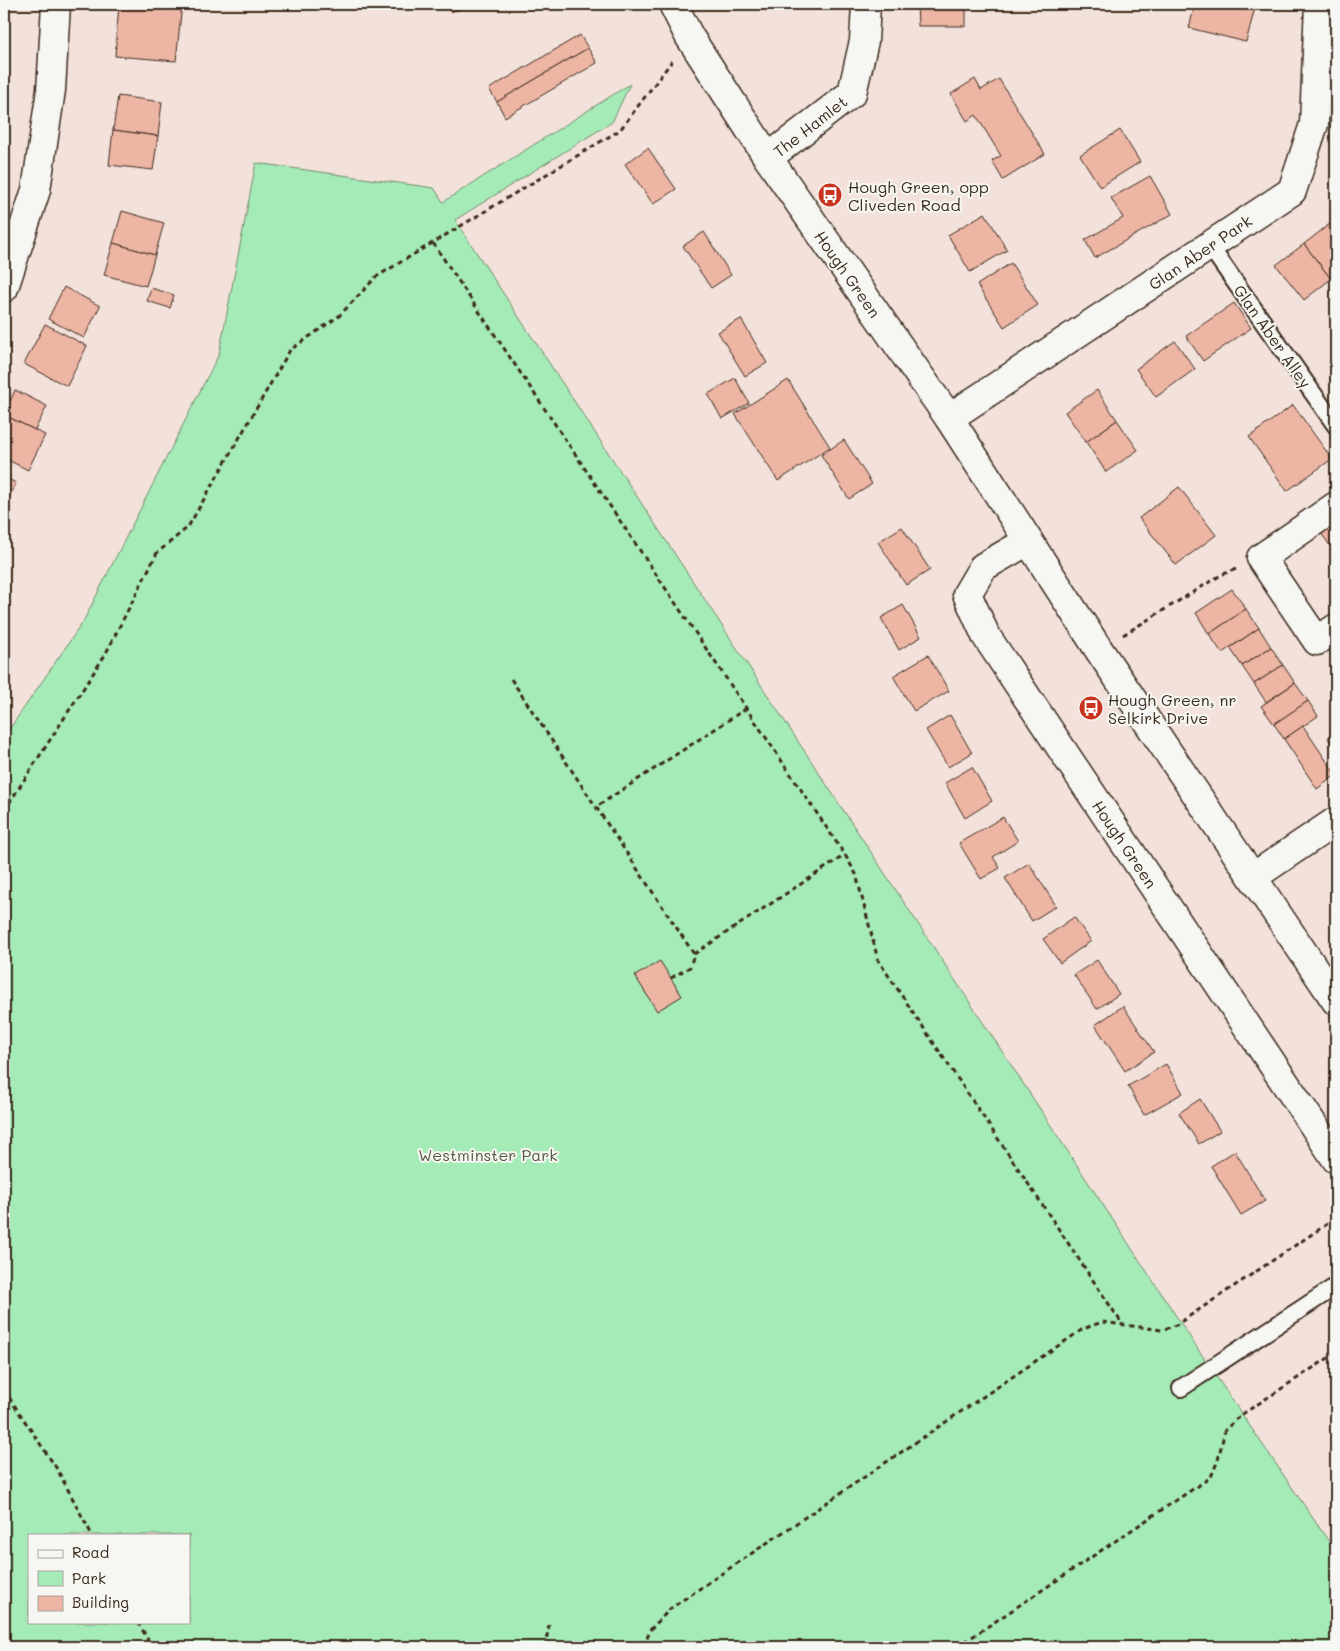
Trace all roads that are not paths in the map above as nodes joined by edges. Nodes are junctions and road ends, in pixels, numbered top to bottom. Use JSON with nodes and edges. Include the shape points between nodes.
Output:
{"nodes":[{"id":1,"x":56,"y":4,"type":"edge"},
{"id":2,"x":673,"y":4,"type":"edge"},
{"id":3,"x":866,"y":4,"type":"edge"},
{"id":4,"x":1319,"y":4,"type":"edge"},
{"id":5,"x":768,"y":158,"type":"junction"},
{"id":6,"x":1210,"y":245,"type":"junction"},
{"id":7,"x":4,"y":288,"type":"edge"},
{"id":8,"x":949,"y":418,"type":"junction"},
{"id":9,"x":1336,"y":426,"type":"edge"},
{"id":10,"x":1336,"y":506,"type":"edge"},
{"id":11,"x":1028,"y":541,"type":"junction"},
{"id":12,"x":1336,"y":628,"type":"edge"},
{"id":13,"x":1336,"y":821,"type":"edge"},
{"id":14,"x":1253,"y":877,"type":"junction"},
{"id":15,"x":1336,"y":1000,"type":"edge"},
{"id":16,"x":1336,"y":1159,"type":"edge"},
{"id":17,"x":1336,"y":1286,"type":"edge"},
{"id":18,"x":1181,"y":1388,"type":"dead end"}],
"edges":[{"from":1,"to":7,"type":"street","via":[[51,90],[36,190]]},
{"from":2,"to":5,"type":"street","name":"Hough Green","via":[[689,36]]},
{"from":3,"to":5,"type":"street","name":"The Hamlet","via":[[864,41],[852,93]]},
{"from":4,"to":6,"type":"street","name":"Glan Aber Park","via":[[1314,124],[1292,190]]},
{"from":5,"to":8,"type":"street","name":"Hough Green"},
{"from":6,"to":8,"type":"street","name":"Glan Aber Park"},
{"from":6,"to":9,"type":"lane","name":"Glan Aber Alley"},
{"from":8,"to":11,"type":"street","name":"Hough Green"},
{"from":10,"to":12,"type":"street","via":[[1261,558],[1317,641]]},
{"from":11,"to":14,"type":"street","name":"Hough Green"},
{"from":11,"to":16,"type":"street","name":"Hough Green","via":[[983,567],[967,594],[986,636]]},
{"from":13,"to":14,"type":"street"},
{"from":14,"to":15,"type":"street","name":"Hough Green"},
{"from":17,"to":18,"type":"lane"}]}
